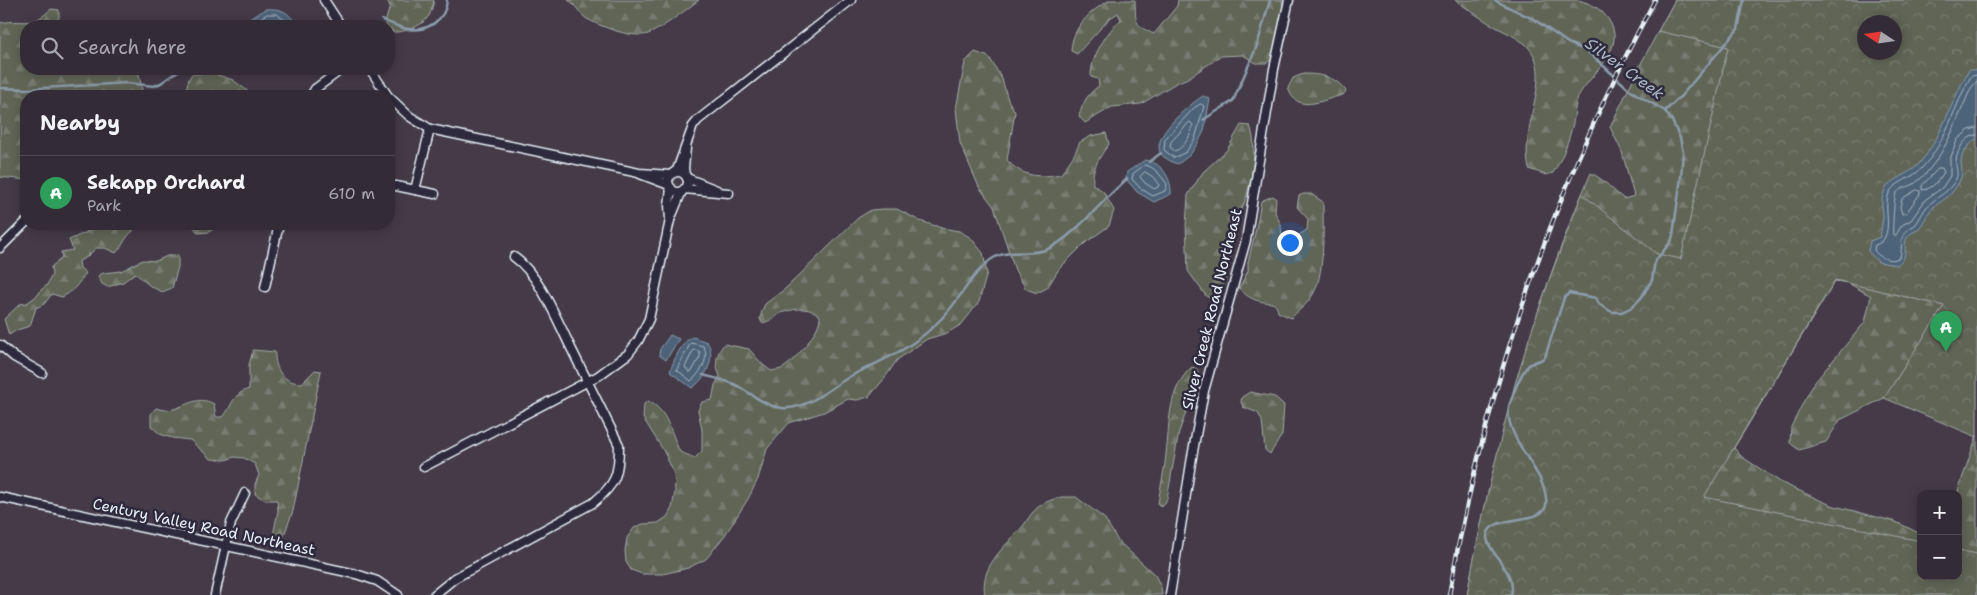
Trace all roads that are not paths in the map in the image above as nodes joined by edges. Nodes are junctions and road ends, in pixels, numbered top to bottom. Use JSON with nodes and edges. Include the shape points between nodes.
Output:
{"nodes":[{"id":1,"x":324,"y":0,"type":"edge"},
{"id":2,"x":851,"y":0,"type":"edge"},
{"id":3,"x":1289,"y":0,"type":"edge"},
{"id":4,"x":337,"y":20,"type":"edge"},
{"id":5,"x":334,"y":75,"type":"edge"},
{"id":6,"x":374,"y":75,"type":"edge"},
{"id":7,"x":314,"y":90,"type":"edge"},
{"id":8,"x":384,"y":90,"type":"edge"},
{"id":9,"x":395,"y":103,"type":"edge"},
{"id":10,"x":430,"y":129,"type":"junction"},
{"id":11,"x":686,"y":146,"type":"junction"},
{"id":12,"x":639,"y":173,"type":"junction"},
{"id":13,"x":672,"y":174,"type":"junction"},
{"id":14,"x":686,"y":177,"type":"junction"},
{"id":15,"x":396,"y":186,"type":"dead end"},
{"id":16,"x":670,"y":186,"type":"junction"},
{"id":17,"x":415,"y":190,"type":"junction"},
{"id":18,"x":683,"y":190,"type":"junction"},
{"id":19,"x":435,"y":194,"type":"dead end"},
{"id":20,"x":670,"y":220,"type":"junction"},
{"id":21,"x":20,"y":228,"type":"edge"},
{"id":22,"x":278,"y":230,"type":"edge"},
{"id":23,"x":0,"y":248,"type":"edge"},
{"id":24,"x":514,"y":257,"type":"dead end"},
{"id":25,"x":265,"y":287,"type":"dead end"},
{"id":26,"x":0,"y":345,"type":"edge"},
{"id":27,"x":42,"y":373,"type":"dead end"},
{"id":28,"x":588,"y":382,"type":"junction"},
{"id":29,"x":424,"y":466,"type":"dead end"},
{"id":30,"x":245,"y":493,"type":"dead end"},
{"id":31,"x":0,"y":497,"type":"edge"},
{"id":32,"x":226,"y":545,"type":"junction"},
{"id":33,"x":215,"y":595,"type":"edge"},
{"id":34,"x":398,"y":595,"type":"edge"},
{"id":35,"x":434,"y":595,"type":"edge"},
{"id":36,"x":1170,"y":595,"type":"edge"}],
"edges":[{"from":1,"to":4,"type":"street"},
{"from":2,"to":11,"type":"street","via":[[698,120]]},
{"from":3,"to":36,"type":"street","name":"Silver Creek Road Northeast","via":[[1274,69],[1246,240],[1203,400]]},
{"from":5,"to":7,"type":"street"},
{"from":6,"to":8,"type":"street"},
{"from":9,"to":10,"type":"street"},
{"from":10,"to":12,"type":"street"},
{"from":10,"to":17,"type":"street"},
{"from":11,"to":13,"type":"street","via":[[677,170]]},
{"from":11,"to":14,"type":"street"},
{"from":12,"to":13,"type":"street"},
{"from":12,"to":16,"type":"street"},
{"from":13,"to":14,"type":"street","via":[[680,172]]},
{"from":13,"to":16,"type":"street"},
{"from":14,"to":18,"type":"street","via":[[688,185]]},
{"from":14,"to":18,"type":"street","via":[[725,192]]},
{"from":15,"to":17,"type":"street"},
{"from":16,"to":18,"type":"street","via":[[674,191]]},
{"from":16,"to":20,"type":"street"},
{"from":17,"to":19,"type":"street"},
{"from":18,"to":20,"type":"street"},
{"from":20,"to":28,"type":"street","via":[[650,319],[628,354]]},
{"from":21,"to":23,"type":"street"},
{"from":22,"to":25,"type":"street"},
{"from":24,"to":28,"type":"street","via":[[535,278]]},
{"from":26,"to":27,"type":"street","via":[[14,358]]},
{"from":28,"to":29,"type":"street"},
{"from":28,"to":35,"type":"street","via":[[619,445],[619,464],[608,491],[593,503],[455,578]]},
{"from":30,"to":32,"type":"street","via":[[231,523]]},
{"from":31,"to":32,"type":"street","name":"Century Valley Road Northeast"},
{"from":32,"to":33,"type":"street"},
{"from":32,"to":34,"type":"street","name":"Century Valley Road Northeast","via":[[356,574],[377,581]]}]}
